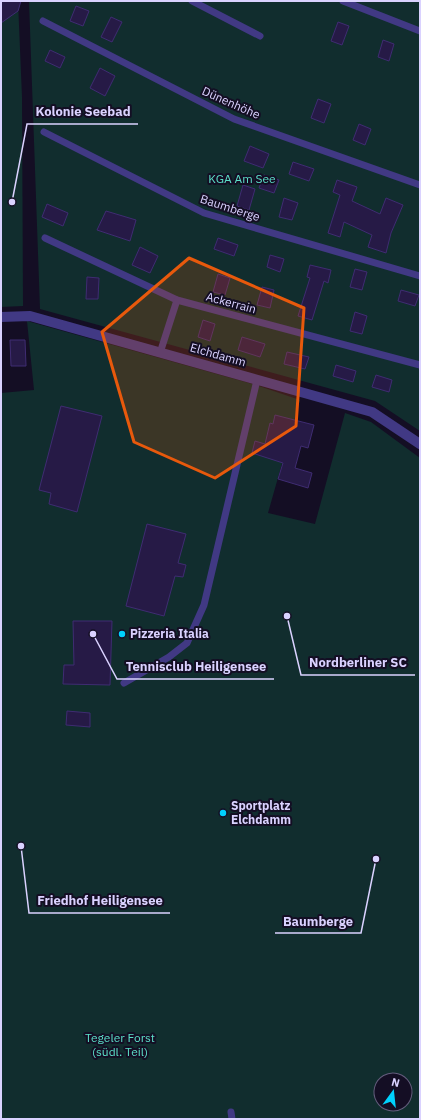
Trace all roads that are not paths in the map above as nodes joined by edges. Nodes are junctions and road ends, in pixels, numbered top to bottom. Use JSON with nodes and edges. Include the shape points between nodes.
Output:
{"nodes":[{"id":1,"x":192,"y":1,"type":"edge"},
{"id":2,"x":343,"y":1,"type":"edge"},
{"id":3,"x":43,"y":21,"type":"dead end"},
{"id":4,"x":420,"y":31,"type":"edge"},
{"id":5,"x":260,"y":36,"type":"dead end"},
{"id":6,"x":44,"y":132,"type":"dead end"},
{"id":7,"x":420,"y":185,"type":"edge"},
{"id":8,"x":45,"y":238,"type":"dead end"},
{"id":9,"x":420,"y":276,"type":"edge"},
{"id":10,"x":177,"y":300,"type":"junction"},
{"id":11,"x":1,"y":318,"type":"edge"},
{"id":12,"x":160,"y":352,"type":"junction"},
{"id":13,"x":420,"y":365,"type":"edge"},
{"id":14,"x":257,"y":380,"type":"junction"},
{"id":15,"x":420,"y":444,"type":"edge"},
{"id":16,"x":124,"y":684,"type":"dead end"}],
"edges":[{"from":1,"to":5,"type":"lane"},
{"from":2,"to":4,"type":"lane"},
{"from":3,"to":7,"type":"lane","name":"Dünenhöhe","via":[[234,119]]},
{"from":6,"to":9,"type":"lane","name":"Baumberge","via":[[204,213]]},
{"from":8,"to":10,"type":"lane","name":"Ackerrain"},
{"from":10,"to":12,"type":"lane"},
{"from":10,"to":13,"type":"lane","name":"Ackerrain"},
{"from":11,"to":12,"type":"street","name":"Elchdamm","via":[[30,316]]},
{"from":12,"to":14,"type":"street","name":"Elchdamm"},
{"from":14,"to":15,"type":"street","name":"Elchdamm","via":[[372,412]]},
{"from":14,"to":16,"type":"lane","via":[[204,605],[187,643]]}]}
